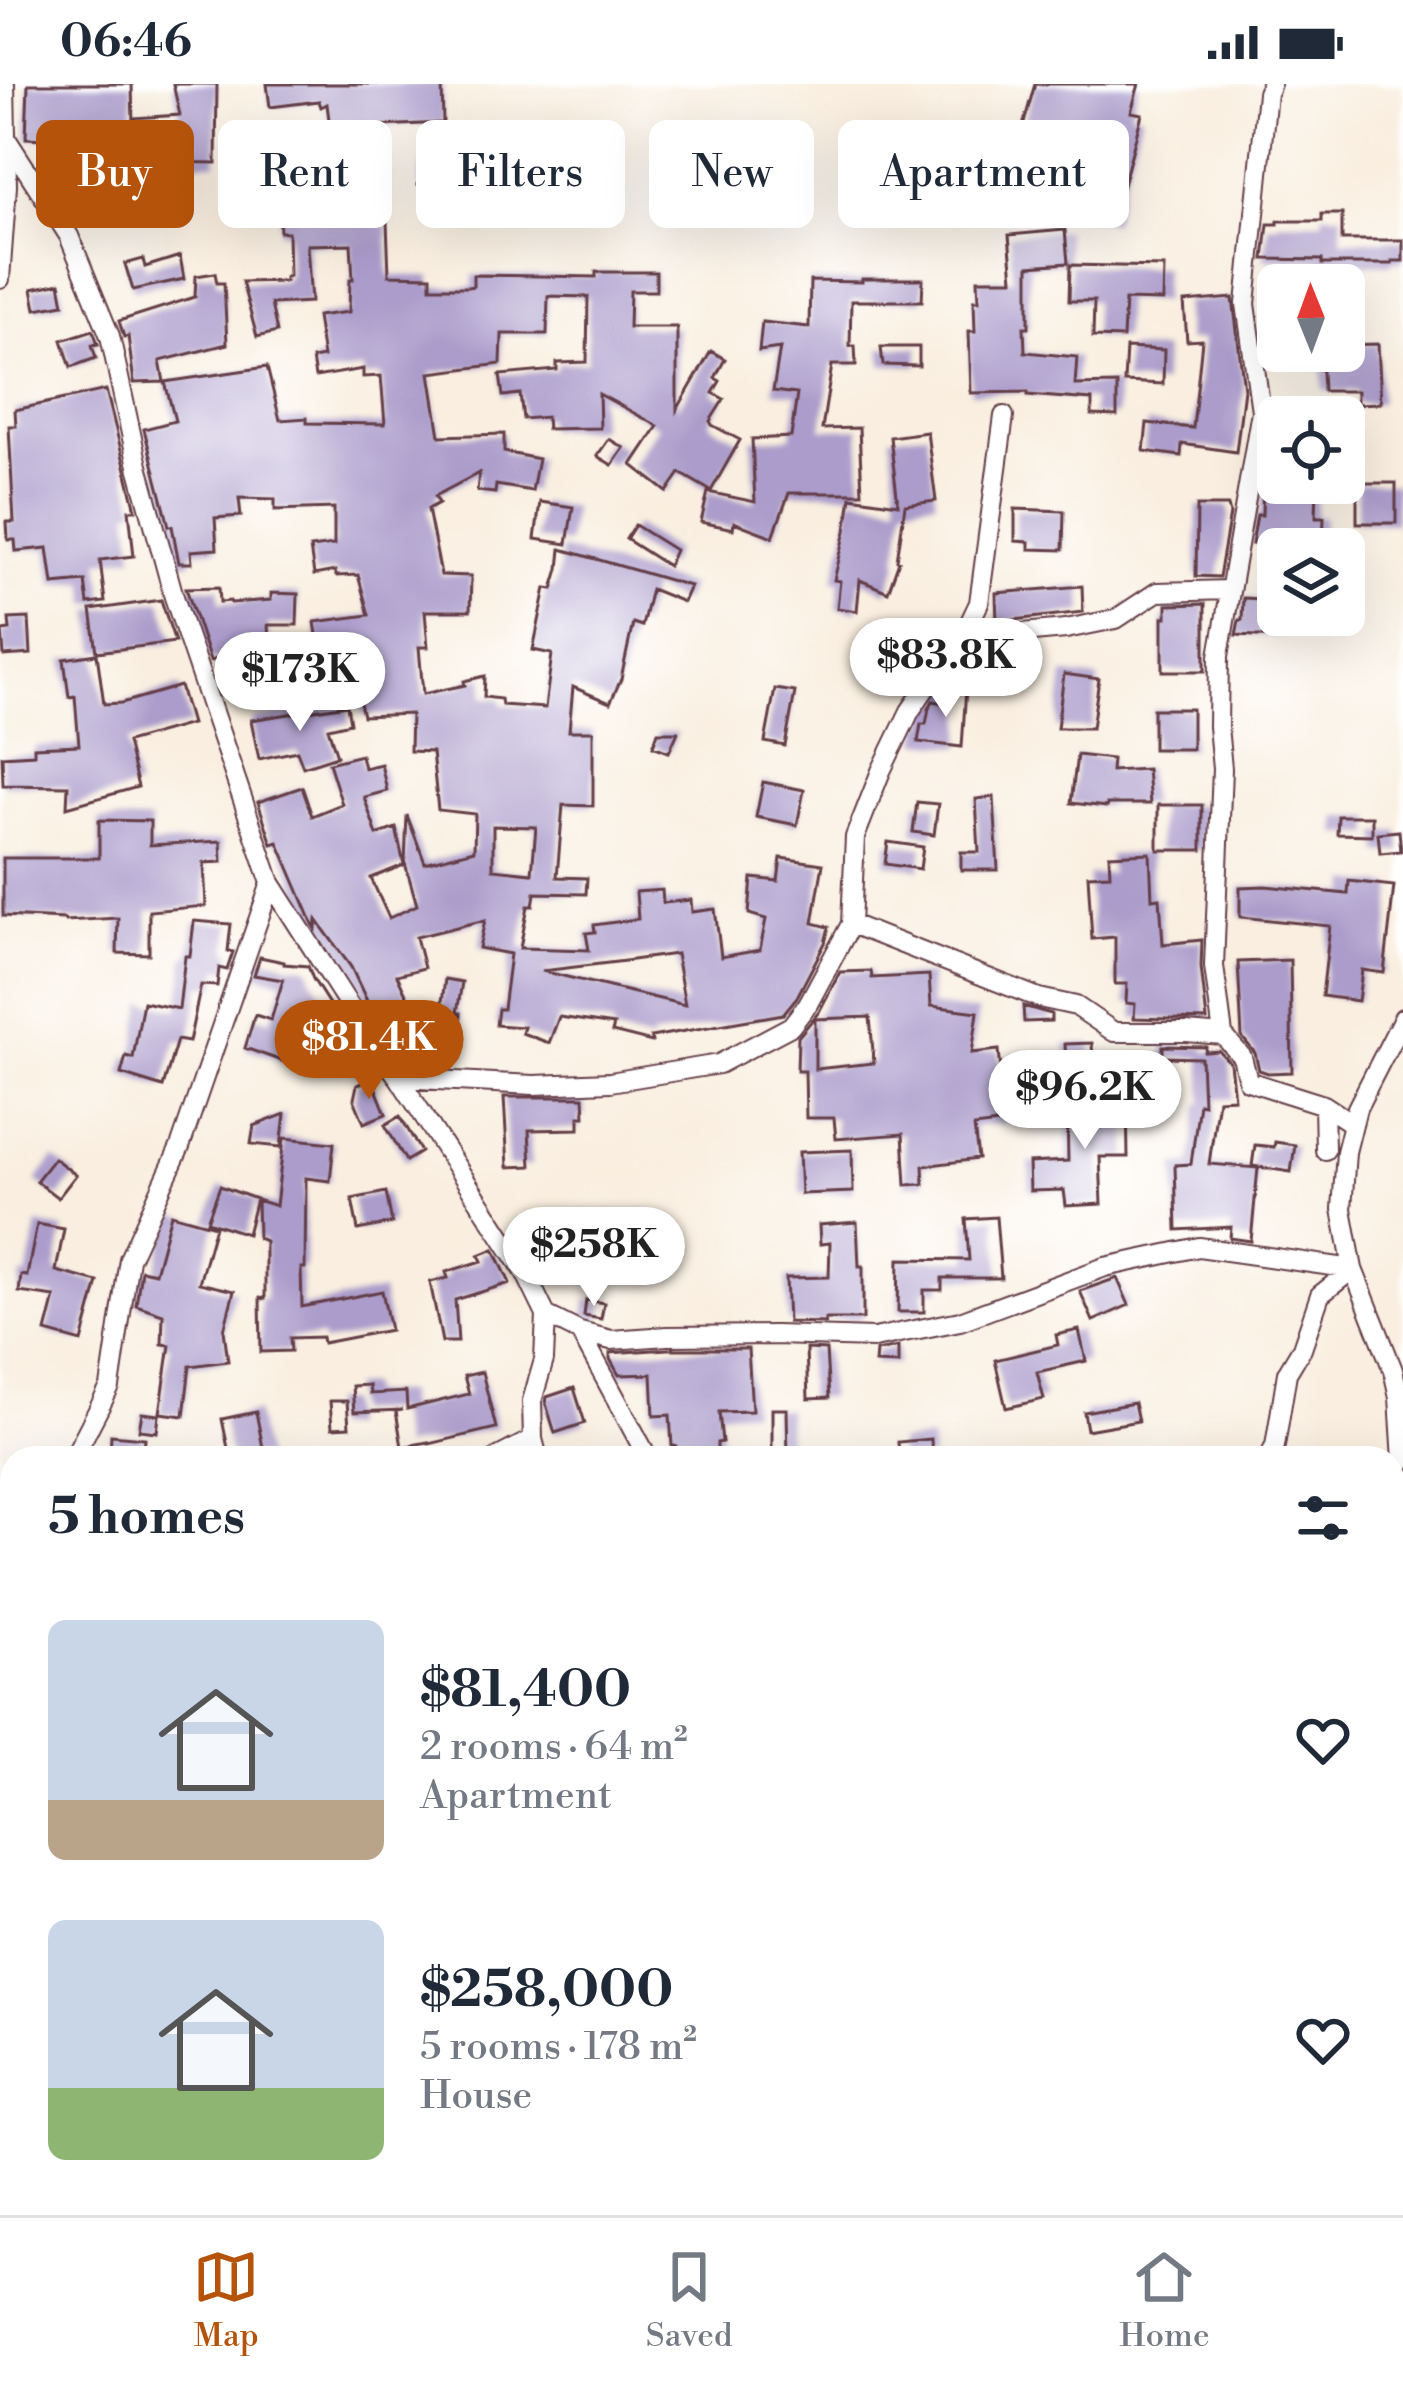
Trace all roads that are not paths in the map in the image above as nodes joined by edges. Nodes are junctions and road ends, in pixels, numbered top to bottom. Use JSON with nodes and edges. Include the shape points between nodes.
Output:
{"nodes":[{"id":1,"x":5,"y":84,"type":"edge"},
{"id":2,"x":1271,"y":84,"type":"edge"},
{"id":3,"x":6,"y":138,"type":"junction"},
{"id":4,"x":0,"y":279,"type":"edge"},
{"id":5,"x":1004,"y":416,"type":"dead end"},
{"id":6,"x":1229,"y":590,"type":"junction"},
{"id":7,"x":968,"y":626,"type":"junction"},
{"id":8,"x":271,"y":883,"type":"junction"},
{"id":9,"x":851,"y":924,"type":"junction"},
{"id":10,"x":1403,"y":1018,"type":"edge"},
{"id":11,"x":1222,"y":1035,"type":"junction"},
{"id":12,"x":399,"y":1078,"type":"junction"},
{"id":13,"x":1324,"y":1105,"type":"junction"},
{"id":14,"x":1353,"y":1124,"type":"junction"},
{"id":15,"x":1325,"y":1150,"type":"dead end"},
{"id":16,"x":1353,"y":1269,"type":"junction"},
{"id":17,"x":546,"y":1316,"type":"junction"},
{"id":18,"x":580,"y":1332,"type":"junction"},
{"id":19,"x":79,"y":1446,"type":"edge"},
{"id":20,"x":536,"y":1446,"type":"edge"},
{"id":21,"x":642,"y":1446,"type":"edge"},
{"id":22,"x":1275,"y":1446,"type":"edge"},
{"id":23,"x":1402,"y":1446,"type":"edge"}],
"edges":[{"from":1,"to":3,"type":"street"},
{"from":2,"to":6,"type":"street","via":[[1246,304],[1261,411]]},
{"from":3,"to":4,"type":"street"},
{"from":3,"to":8,"type":"street","via":[[69,236],[110,336],[174,597]]},
{"from":5,"to":7,"type":"street","via":[[983,585]]},
{"from":6,"to":7,"type":"street","via":[[1157,592],[1116,619],[1066,629],[989,636]]},
{"from":6,"to":11,"type":"street","via":[[1220,656],[1214,966]]},
{"from":7,"to":9,"type":"street","via":[[910,711],[855,837]]},
{"from":8,"to":12,"type":"street"},
{"from":8,"to":19,"type":"street","via":[[180,1147],[129,1259],[110,1387]]},
{"from":9,"to":11,"type":"street","via":[[1076,1006],[1114,1032]]},
{"from":9,"to":12,"type":"street","via":[[791,1027],[719,1064],[591,1083]]},
{"from":10,"to":14,"type":"street"},
{"from":11,"to":13,"type":"street","via":[[1242,1057],[1247,1081]]},
{"from":12,"to":17,"type":"street"},
{"from":13,"to":14,"type":"street"},
{"from":13,"to":15,"type":"street"},
{"from":14,"to":16,"type":"street","via":[[1342,1209]]},
{"from":16,"to":18,"type":"street","via":[[1199,1247],[1105,1267],[959,1321],[874,1338],[611,1340]]},
{"from":16,"to":22,"type":"street","via":[[1320,1295],[1287,1373]]},
{"from":16,"to":23,"type":"street","via":[[1393,1370]]},
{"from":17,"to":18,"type":"street"},
{"from":17,"to":20,"type":"street","via":[[532,1401]]},
{"from":18,"to":21,"type":"street"}]}
